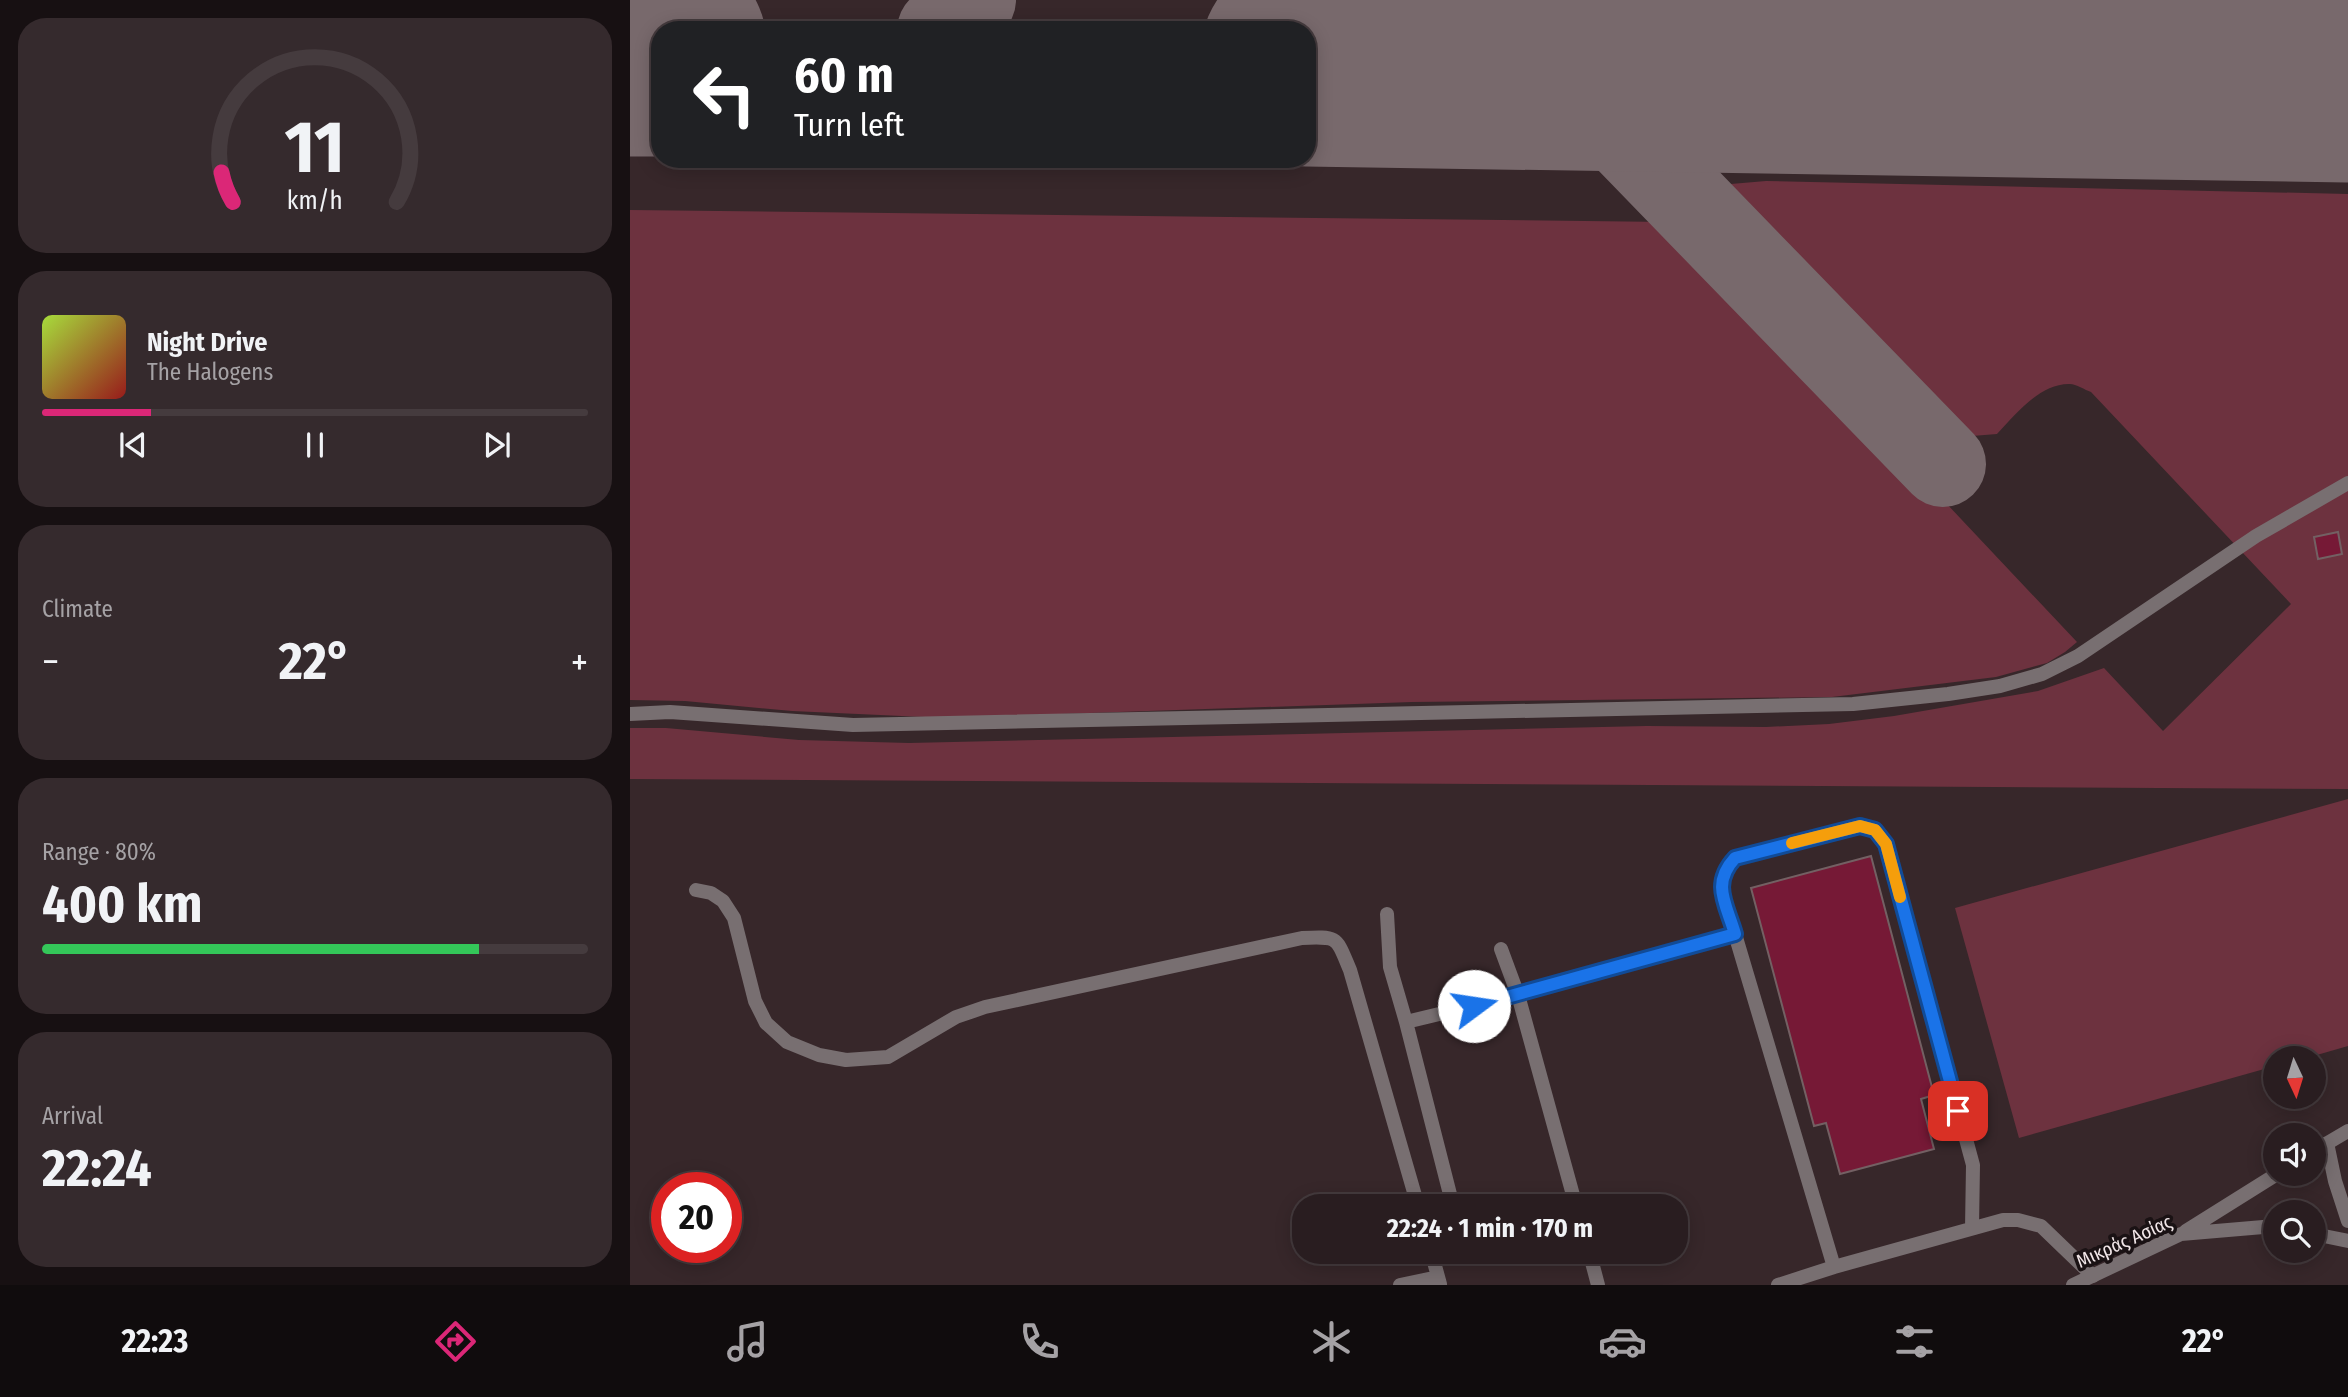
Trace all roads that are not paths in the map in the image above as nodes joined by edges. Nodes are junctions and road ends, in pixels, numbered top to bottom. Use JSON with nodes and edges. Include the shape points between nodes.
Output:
{"nodes":[{"id":1,"x":2348,"y":483,"type":"edge"},
{"id":2,"x":630,"y":715,"type":"edge"},
{"id":3,"x":696,"y":890,"type":"dead end"},
{"id":4,"x":1387,"y":914,"type":"dead end"},
{"id":5,"x":1735,"y":934,"type":"junction"},
{"id":6,"x":1501,"y":949,"type":"dead end"},
{"id":7,"x":1518,"y":995,"type":"junction"},
{"id":8,"x":1406,"y":1022,"type":"junction"},
{"id":9,"x":2348,"y":1131,"type":"edge"},
{"id":10,"x":2327,"y":1143,"type":"joint"},
{"id":11,"x":2263,"y":1183,"type":"edge"},
{"id":12,"x":1415,"y":1194,"type":"edge"},
{"id":13,"x":1450,"y":1194,"type":"edge"},
{"id":14,"x":1573,"y":1194,"type":"edge"},
{"id":15,"x":2348,"y":1221,"type":"edge"},
{"id":16,"x":2263,"y":1227,"type":"edge"},
{"id":17,"x":1972,"y":1228,"type":"junction"},
{"id":18,"x":2181,"y":1234,"type":"junction"},
{"id":19,"x":2326,"y":1236,"type":"edge"},
{"id":20,"x":2348,"y":1241,"type":"edge"},
{"id":21,"x":1434,"y":1264,"type":"edge"},
{"id":22,"x":1592,"y":1264,"type":"edge"},
{"id":23,"x":1834,"y":1267,"type":"junction"},
{"id":24,"x":2093,"y":1276,"type":"junction"},
{"id":25,"x":1439,"y":1281,"type":"edge"},
{"id":26,"x":1400,"y":1285,"type":"edge"},
{"id":27,"x":1598,"y":1285,"type":"edge"},
{"id":28,"x":1778,"y":1285,"type":"edge"},
{"id":29,"x":2073,"y":1285,"type":"edge"}],
"edges":[{"from":1,"to":2,"type":"street","via":[[2256,536],[2078,656],[2042,674],[1948,694],[1853,704],[1032,723],[853,725],[670,712]]},
{"from":3,"to":12,"type":"street","via":[[723,901],[734,918],[755,1001],[766,1023],[787,1042],[846,1060],[888,1057],[956,1017],[985,1007],[1302,938],[1328,937],[1338,942],[1350,970]]},
{"from":4,"to":8,"type":"street","via":[[1390,967]]},
{"from":5,"to":7,"type":"street"},
{"from":5,"to":17,"type":"street","via":[[1721,887],[1725,870],[1735,858],[1860,826],[1875,830],[1886,844],[1973,1165]]},
{"from":5,"to":23,"type":"street"},
{"from":6,"to":7,"type":"street"},
{"from":7,"to":8,"type":"street"},
{"from":7,"to":14,"type":"street"},
{"from":8,"to":13,"type":"street"},
{"from":9,"to":10,"type":"street"},
{"from":10,"to":15,"type":"street"},
{"from":11,"to":18,"type":"street"},
{"from":16,"to":18,"type":"street","name":"Μικράς Ασίας"},
{"from":17,"to":23,"type":"street"},
{"from":17,"to":24,"type":"street","via":[[2003,1220],[2041,1226]]},
{"from":18,"to":24,"type":"street","name":"Μικράς Ασίας"},
{"from":19,"to":20,"type":"street"},
{"from":21,"to":25,"type":"street"},
{"from":22,"to":27,"type":"street"},
{"from":23,"to":28,"type":"street"},
{"from":24,"to":29,"type":"street","name":"Μικράς Ασίας"},
{"from":25,"to":26,"type":"street"}]}
